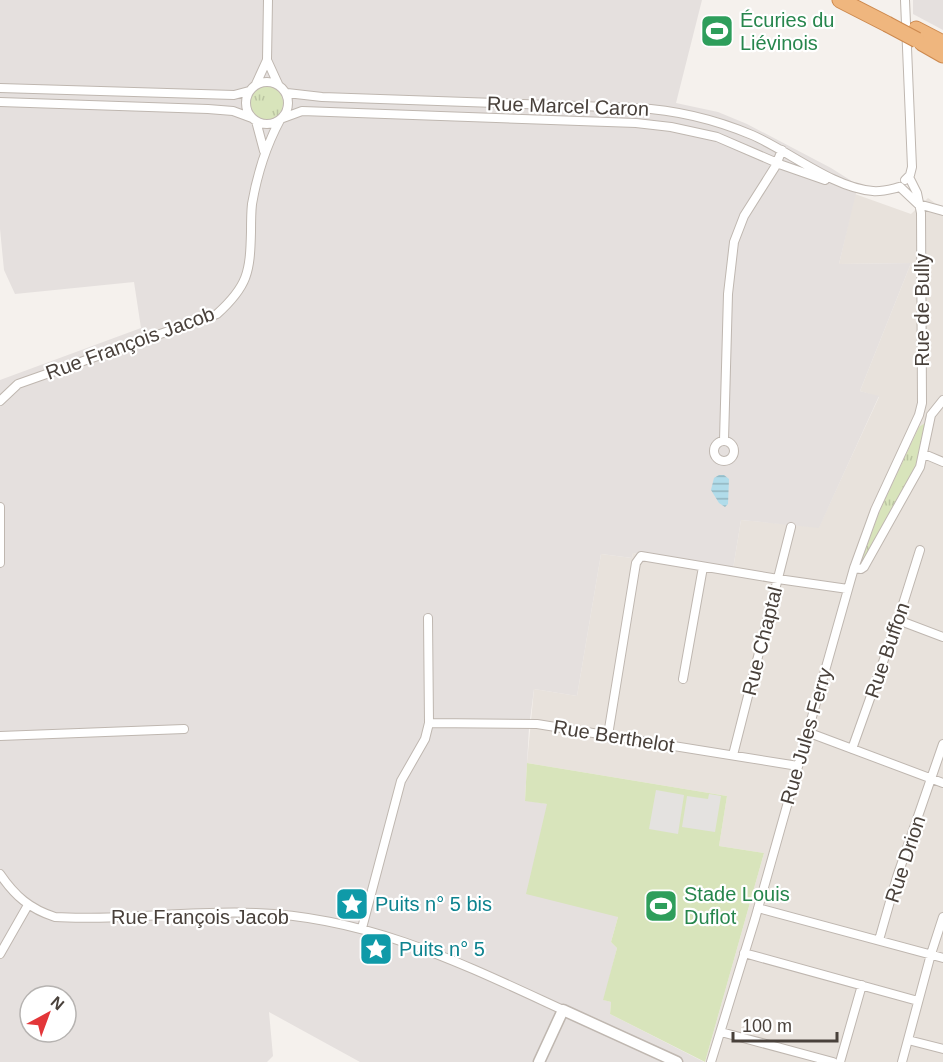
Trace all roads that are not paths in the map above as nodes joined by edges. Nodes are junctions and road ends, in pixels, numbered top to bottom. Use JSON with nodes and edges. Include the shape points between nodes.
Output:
{"nodes":[{"id":1,"x":268,"y":0,"type":"edge"},
{"id":2,"x":840,"y":0,"type":"edge"},
{"id":3,"x":863,"y":0,"type":"edge"},
{"id":4,"x":905,"y":0,"type":"edge"},
{"id":5,"x":889,"y":19,"type":"junction"},
{"id":6,"x":916,"y":34,"type":"junction"},
{"id":7,"x":943,"y":43,"type":"edge"},
{"id":8,"x":943,"y":55,"type":"edge"},
{"id":9,"x":267,"y":60,"type":"junction"},
{"id":10,"x":278,"y":84,"type":"junction"},
{"id":11,"x":0,"y":88,"type":"edge"},
{"id":12,"x":253,"y":88,"type":"junction"},
{"id":13,"x":286,"y":93,"type":"junction"},
{"id":14,"x":0,"y":102,"type":"edge"},
{"id":15,"x":675,"y":112,"type":"junction"},
{"id":16,"x":281,"y":119,"type":"junction"},
{"id":17,"x":254,"y":120,"type":"junction"},
{"id":18,"x":671,"y":127,"type":"junction"},
{"id":19,"x":782,"y":150,"type":"junction"},
{"id":20,"x":264,"y":152,"type":"junction"},
{"id":21,"x":776,"y":162,"type":"junction"},
{"id":22,"x":909,"y":177,"type":"junction"},
{"id":23,"x":835,"y":180,"type":"junction"},
{"id":24,"x":900,"y":187,"type":"junction"},
{"id":25,"x":918,"y":204,"type":"junction"},
{"id":26,"x":943,"y":211,"type":"edge"},
{"id":27,"x":943,"y":400,"type":"edge"},
{"id":28,"x":0,"y":401,"type":"edge"},
{"id":29,"x":919,"y":415,"type":"junction"},
{"id":30,"x":931,"y":415,"type":"junction"},
{"id":31,"x":724,"y":440,"type":"dead end"},
{"id":32,"x":924,"y":454,"type":"junction"},
{"id":33,"x":943,"y":462,"type":"edge"},
{"id":34,"x":0,"y":507,"type":"edge"},
{"id":35,"x":791,"y":527,"type":"dead end"},
{"id":36,"x":920,"y":550,"type":"dead end"},
{"id":37,"x":0,"y":563,"type":"edge"},
{"id":38,"x":703,"y":567,"type":"junction"},
{"id":39,"x":854,"y":568,"type":"junction"},
{"id":40,"x":778,"y":579,"type":"junction"},
{"id":41,"x":848,"y":589,"type":"junction"},
{"id":42,"x":428,"y":618,"type":"dead end"},
{"id":43,"x":898,"y":620,"type":"junction"},
{"id":44,"x":943,"y":637,"type":"edge"},
{"id":45,"x":683,"y":679,"type":"dead end"},
{"id":46,"x":429,"y":723,"type":"junction"},
{"id":47,"x":184,"y":729,"type":"dead end"},
{"id":48,"x":807,"y":732,"type":"junction"},
{"id":49,"x":608,"y":735,"type":"junction"},
{"id":50,"x":0,"y":736,"type":"edge"},
{"id":51,"x":943,"y":744,"type":"edge"},
{"id":52,"x":852,"y":749,"type":"junction"},
{"id":53,"x":733,"y":755,"type":"junction"},
{"id":54,"x":798,"y":766,"type":"junction"},
{"id":55,"x":931,"y":779,"type":"junction"},
{"id":56,"x":943,"y":783,"type":"edge"},
{"id":57,"x":0,"y":874,"type":"edge"},
{"id":58,"x":28,"y":905,"type":"junction"},
{"id":59,"x":758,"y":908,"type":"junction"},
{"id":60,"x":943,"y":917,"type":"edge"},
{"id":61,"x":362,"y":928,"type":"junction"},
{"id":62,"x":879,"y":940,"type":"junction"},
{"id":63,"x":744,"y":953,"type":"junction"},
{"id":64,"x":0,"y":954,"type":"edge"},
{"id":65,"x":931,"y":954,"type":"junction"},
{"id":66,"x":943,"y":958,"type":"edge"},
{"id":67,"x":862,"y":985,"type":"junction"},
{"id":68,"x":918,"y":1001,"type":"junction"},
{"id":69,"x":563,"y":1010,"type":"junction"},
{"id":70,"x":722,"y":1032,"type":"junction"},
{"id":71,"x":908,"y":1040,"type":"junction"},
{"id":72,"x":943,"y":1049,"type":"edge"},
{"id":73,"x":539,"y":1062,"type":"edge"},
{"id":74,"x":677,"y":1062,"type":"edge"},
{"id":75,"x":711,"y":1062,"type":"edge"},
{"id":76,"x":833,"y":1062,"type":"edge"},
{"id":77,"x":840,"y":1062,"type":"edge"},
{"id":78,"x":902,"y":1062,"type":"edge"}],
"edges":[{"from":1,"to":9,"type":"street"},
{"from":2,"to":5,"type":"highway"},
{"from":3,"to":5,"type":"highway"},
{"from":4,"to":22,"type":"street","name":"Rue de Bully","via":[[912,167]]},
{"from":5,"to":6,"type":"highway"},
{"from":6,"to":7,"type":"highway"},
{"from":6,"to":8,"type":"highway"},
{"from":9,"to":10,"type":"street"},
{"from":9,"to":12,"type":"street"},
{"from":10,"to":12,"type":"street","via":[[267,81]]},
{"from":10,"to":13,"type":"street"},
{"from":11,"to":12,"type":"street","via":[[225,95]]},
{"from":12,"to":17,"type":"street","via":[[247,96],[246,108]]},
{"from":13,"to":15,"type":"street","name":"Rue Marcel Caron"},
{"from":13,"to":16,"type":"street","via":[[289,104]]},
{"from":14,"to":17,"type":"street","via":[[208,109],[233,111]]},
{"from":15,"to":18,"type":"street"},
{"from":15,"to":19,"type":"street","name":"Rue Marcel Caron","via":[[718,123]]},
{"from":16,"to":17,"type":"street","via":[[268,124]]},
{"from":16,"to":18,"type":"street","name":"Rue Marcel Caron","via":[[302,111]]},
{"from":16,"to":20,"type":"street"},
{"from":17,"to":20,"type":"street"},
{"from":18,"to":21,"type":"street","name":"Rue Marcel Caron","via":[[717,137]]},
{"from":19,"to":21,"type":"street"},
{"from":19,"to":23,"type":"street","name":"Rue Marcel Caron"},
{"from":20,"to":28,"type":"street","name":"Rue François Jacob","via":[[252,205],[248,272],[235,297],[217,314],[18,384]]},
{"from":21,"to":23,"type":"street","name":"Rue Marcel Caron"},
{"from":21,"to":31,"type":"street","via":[[744,216],[734,242],[728,294]]},
{"from":22,"to":24,"type":"street"},
{"from":22,"to":25,"type":"street","name":"Rue de Bully"},
{"from":23,"to":24,"type":"street","name":"Rue Marcel Caron","via":[[869,191]]},
{"from":24,"to":25,"type":"street"},
{"from":25,"to":26,"type":"street"},
{"from":25,"to":29,"type":"street","name":"Rue de Bully","via":[[922,370]]},
{"from":27,"to":30,"type":"street"},
{"from":29,"to":30,"type":"street"},
{"from":29,"to":39,"type":"street","name":"Rue Jules Ferry","via":[[875,510]]},
{"from":30,"to":32,"type":"street"},
{"from":32,"to":33,"type":"street"},
{"from":32,"to":39,"type":"street","via":[[864,567]]},
{"from":34,"to":37,"type":"street"},
{"from":35,"to":40,"type":"street","name":"Rue Chaptal"},
{"from":36,"to":43,"type":"street","name":"Rue Buffon"},
{"from":38,"to":40,"type":"street"},
{"from":38,"to":45,"type":"street"},
{"from":38,"to":49,"type":"street","via":[[641,556],[636,563]]},
{"from":39,"to":41,"type":"street","name":"Rue Jules Ferry"},
{"from":40,"to":41,"type":"street"},
{"from":40,"to":53,"type":"street","name":"Rue Chaptal"},
{"from":41,"to":48,"type":"street","name":"Rue Jules Ferry"},
{"from":42,"to":46,"type":"street"},
{"from":43,"to":44,"type":"street"},
{"from":43,"to":52,"type":"street","name":"Rue Buffon"},
{"from":46,"to":49,"type":"street","name":"Rue Berthelot","via":[[537,724]]},
{"from":46,"to":61,"type":"street","via":[[426,739],[401,781]]},
{"from":47,"to":50,"type":"street"},
{"from":48,"to":52,"type":"street"},
{"from":48,"to":54,"type":"street","name":"Rue Jules Ferry"},
{"from":49,"to":53,"type":"street","name":"Rue Berthelot"},
{"from":51,"to":55,"type":"street","name":"Rue Drion"},
{"from":52,"to":55,"type":"street"},
{"from":53,"to":54,"type":"street","name":"Rue Berthelot"},
{"from":54,"to":59,"type":"street","name":"Rue Jules Ferry"},
{"from":55,"to":56,"type":"street"},
{"from":55,"to":62,"type":"street","name":"Rue Drion"},
{"from":57,"to":58,"type":"street","name":"Rue François Jacob"},
{"from":58,"to":61,"type":"street","name":"Rue François Jacob","via":[[55,918],[255,913],[291,915]]},
{"from":58,"to":64,"type":"street"},
{"from":59,"to":62,"type":"street"},
{"from":59,"to":63,"type":"street","name":"Rue Jules Ferry"},
{"from":60,"to":65,"type":"street"},
{"from":61,"to":69,"type":"street","name":"Rue François Jacob","via":[[462,963]]},
{"from":62,"to":65,"type":"street"},
{"from":63,"to":67,"type":"street"},
{"from":63,"to":70,"type":"street","name":"Rue Jules Ferry"},
{"from":65,"to":66,"type":"street"},
{"from":65,"to":68,"type":"street"},
{"from":67,"to":68,"type":"street"},
{"from":67,"to":77,"type":"street"},
{"from":68,"to":71,"type":"street"},
{"from":69,"to":73,"type":"street"},
{"from":69,"to":74,"type":"street","name":"Rue François Jacob"},
{"from":70,"to":75,"type":"street","name":"Rue Jules Ferry"},
{"from":70,"to":76,"type":"street"},
{"from":71,"to":72,"type":"street"},
{"from":71,"to":78,"type":"street"}]}
